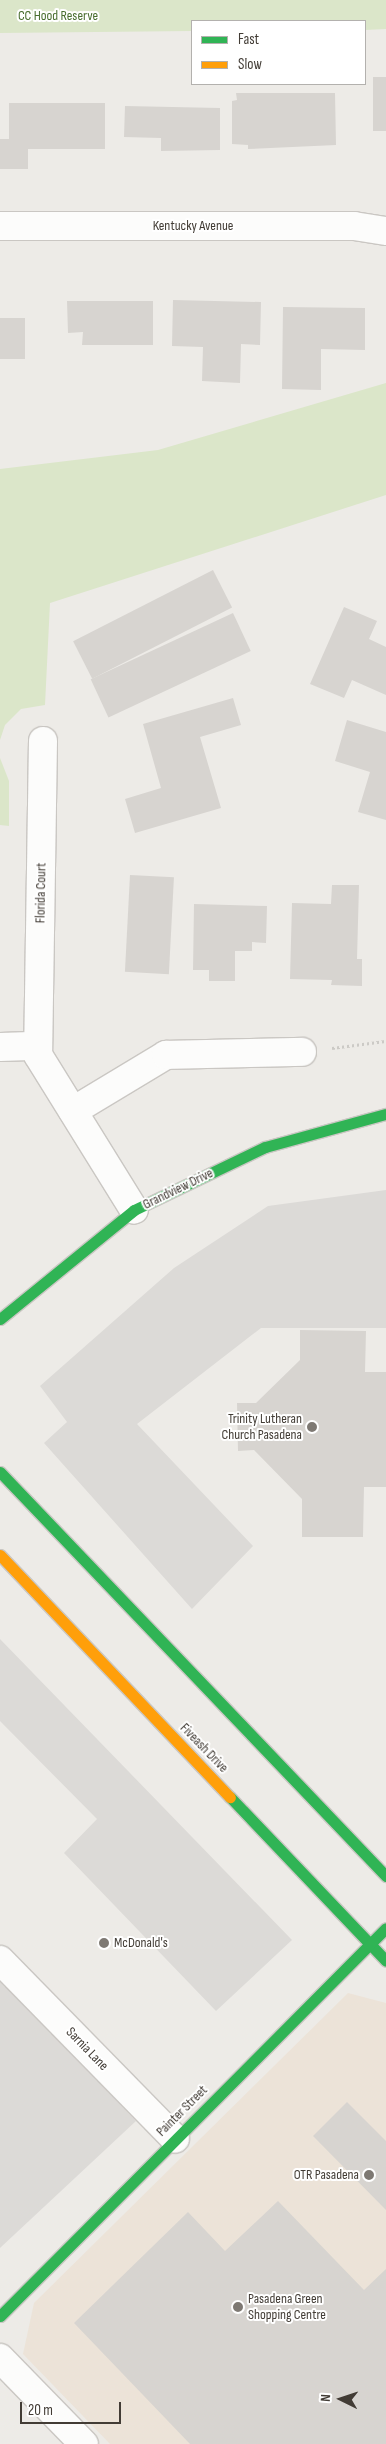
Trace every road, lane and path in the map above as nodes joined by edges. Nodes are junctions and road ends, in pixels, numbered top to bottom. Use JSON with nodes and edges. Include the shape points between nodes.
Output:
{"nodes":[{"id":1,"x":0,"y":226,"type":"edge"},
{"id":2,"x":386,"y":231,"type":"edge"},
{"id":3,"x":43,"y":741,"type":"dead end"},
{"id":4,"x":386,"y":1041,"type":"edge"},
{"id":5,"x":38,"y":1046,"type":"junction"},
{"id":6,"x":0,"y":1047,"type":"edge"},
{"id":7,"x":302,"y":1052,"type":"joint"},
{"id":8,"x":73,"y":1111,"type":"junction"},
{"id":9,"x":386,"y":1114,"type":"edge"},
{"id":10,"x":134,"y":1210,"type":"junction"},
{"id":11,"x":38,"y":1288,"type":"junction"},
{"id":12,"x":10,"y":1294,"type":"dead end"},
{"id":13,"x":0,"y":1319,"type":"edge"},
{"id":14,"x":0,"y":1472,"type":"edge"},
{"id":15,"x":0,"y":1555,"type":"edge"},
{"id":16,"x":386,"y":1876,"type":"edge"},
{"id":17,"x":386,"y":1928,"type":"edge"},
{"id":18,"x":369,"y":1944,"type":"junction"},
{"id":19,"x":0,"y":1960,"type":"edge"},
{"id":20,"x":386,"y":1961,"type":"edge"},
{"id":21,"x":175,"y":2139,"type":"junction"},
{"id":22,"x":0,"y":2316,"type":"edge"},
{"id":23,"x":0,"y":2358,"type":"edge"},
{"id":24,"x":84,"y":2444,"type":"edge"}],
"edges":[{"from":1,"to":2,"type":"street","name":"Kentucky Avenue","via":[[354,226]]},
{"from":3,"to":5,"type":"street","name":"Florida Court"},
{"from":4,"to":7,"type":"path"},
{"from":5,"to":6,"type":"street"},
{"from":5,"to":8,"type":"street","name":"Florida Court","via":[[38,1055]]},
{"from":7,"to":8,"type":"street","via":[[166,1055]]},
{"from":8,"to":10,"type":"street","name":"Florida Court"},
{"from":9,"to":10,"type":"main road","name":"Grandview Drive","via":[[265,1147]]},
{"from":10,"to":11,"type":"main road","name":"Grandview Drive"},
{"from":11,"to":12,"type":"main road"},
{"from":11,"to":13,"type":"main road","name":"Grandview Drive"},
{"from":14,"to":16,"type":"main road"},
{"from":15,"to":18,"type":"main road","name":"Fiveash Drive"},
{"from":17,"to":18,"type":"main road","name":"Painter Street"},
{"from":18,"to":20,"type":"main road","name":"Fiveash Drive"},
{"from":18,"to":21,"type":"main road","name":"Painter Street"},
{"from":19,"to":21,"type":"street","name":"Sarnia Lane"},
{"from":21,"to":22,"type":"main road","name":"Painter Street"},
{"from":23,"to":24,"type":"street"}]}
